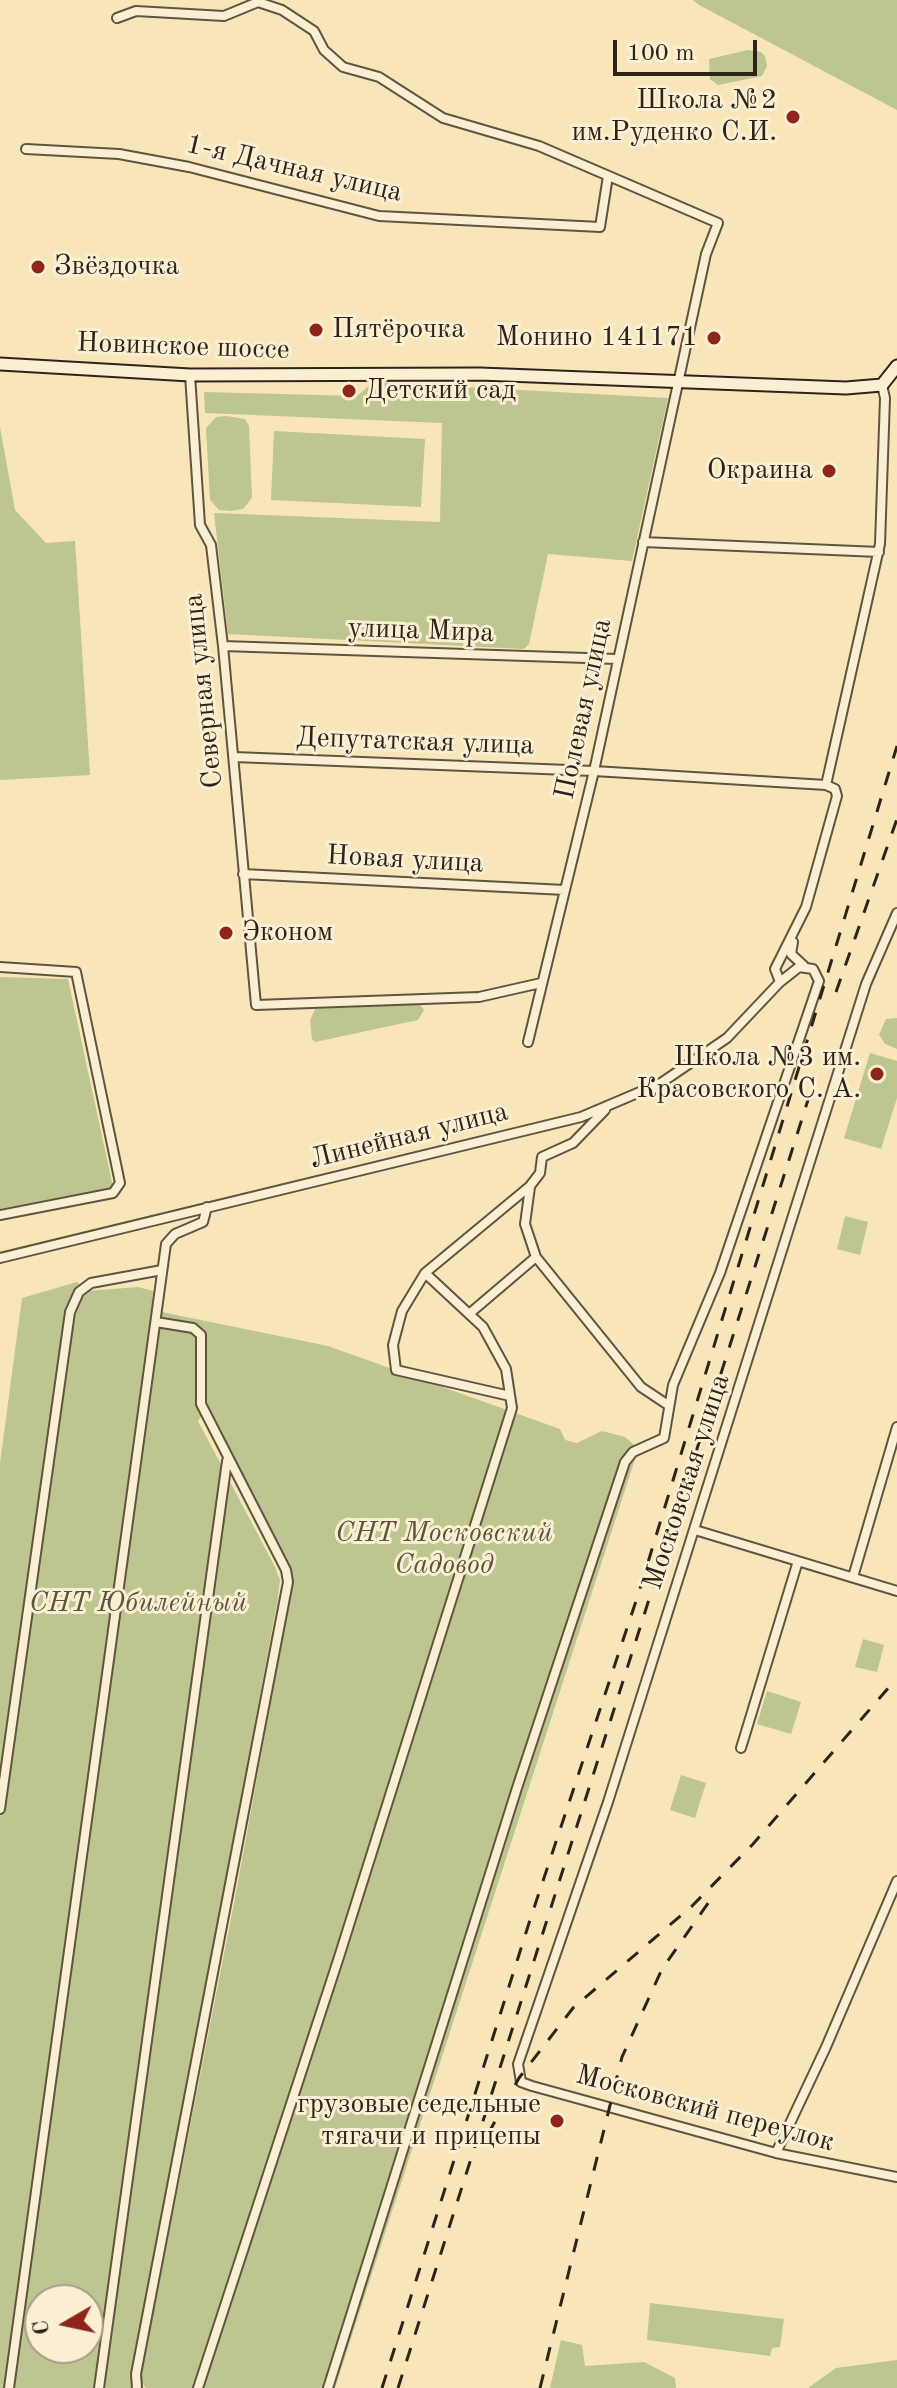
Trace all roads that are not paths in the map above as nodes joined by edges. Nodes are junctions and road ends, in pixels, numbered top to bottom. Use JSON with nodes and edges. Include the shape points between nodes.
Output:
{"nodes":[{"id":1,"x":117,"y":18,"type":"dead end"},
{"id":2,"x":26,"y":149,"type":"dead end"},
{"id":3,"x":608,"y":176,"type":"junction"},
{"id":4,"x":0,"y":364,"type":"edge"},
{"id":5,"x":897,"y":366,"type":"edge"},
{"id":6,"x":190,"y":375,"type":"junction"},
{"id":7,"x":680,"y":383,"type":"junction"},
{"id":8,"x":885,"y":387,"type":"junction"},
{"id":9,"x":643,"y":542,"type":"junction"},
{"id":10,"x":879,"y":552,"type":"junction"},
{"id":11,"x":223,"y":646,"type":"junction"},
{"id":12,"x":617,"y":659,"type":"junction"},
{"id":13,"x":234,"y":757,"type":"junction"},
{"id":14,"x":594,"y":771,"type":"junction"},
{"id":15,"x":826,"y":785,"type":"junction"},
{"id":16,"x":243,"y":874,"type":"junction"},
{"id":17,"x":565,"y":890,"type":"junction"},
{"id":18,"x":897,"y":913,"type":"edge"},
{"id":19,"x":797,"y":930,"type":"junction"},
{"id":20,"x":805,"y":966,"type":"junction"},
{"id":21,"x":0,"y":967,"type":"edge"},
{"id":22,"x":779,"y":977,"type":"junction"},
{"id":23,"x":541,"y":983,"type":"junction"},
{"id":24,"x":528,"y":1042,"type":"dead end"},
{"id":25,"x":605,"y":1110,"type":"junction"},
{"id":26,"x":530,"y":1186,"type":"junction"},
{"id":27,"x":207,"y":1207,"type":"junction"},
{"id":28,"x":0,"y":1215,"type":"edge"},
{"id":29,"x":536,"y":1257,"type":"junction"},
{"id":30,"x":0,"y":1258,"type":"edge"},
{"id":31,"x":162,"y":1270,"type":"junction"},
{"id":32,"x":425,"y":1273,"type":"junction"},
{"id":33,"x":469,"y":1314,"type":"junction"},
{"id":34,"x":156,"y":1322,"type":"junction"},
{"id":35,"x":510,"y":1396,"type":"junction"},
{"id":36,"x":668,"y":1405,"type":"junction"},
{"id":37,"x":897,"y":1427,"type":"edge"},
{"id":38,"x":227,"y":1461,"type":"junction"},
{"id":39,"x":695,"y":1530,"type":"junction"},
{"id":40,"x":798,"y":1561,"type":"junction"},
{"id":41,"x":853,"y":1577,"type":"junction"},
{"id":42,"x":897,"y":1591,"type":"edge"},
{"id":43,"x":741,"y":1748,"type":"dead end"},
{"id":44,"x":0,"y":1809,"type":"edge"},
{"id":45,"x":897,"y":1881,"type":"edge"},
{"id":46,"x":518,"y":2064,"type":"joint"},
{"id":47,"x":776,"y":2153,"type":"junction"},
{"id":48,"x":897,"y":2177,"type":"edge"},
{"id":49,"x":9,"y":2388,"type":"edge"},
{"id":50,"x":99,"y":2388,"type":"edge"},
{"id":51,"x":137,"y":2388,"type":"edge"},
{"id":52,"x":198,"y":2388,"type":"edge"},
{"id":53,"x":328,"y":2388,"type":"edge"}],
"edges":[{"from":1,"to":3,"type":"street","via":[[136,11],[224,16],[258,2],[314,31],[324,50],[343,67],[379,77],[443,118],[539,146]]},
{"from":2,"to":3,"type":"street","name":"1-я Дачная улица","via":[[119,154],[189,167],[379,216],[600,227]]},
{"from":3,"to":7,"type":"street","name":"Полевая улица","via":[[718,223],[706,254]]},
{"from":4,"to":6,"type":"main road","name":"Новинское шоссе"},
{"from":5,"to":8,"type":"main road"},
{"from":6,"to":7,"type":"main road","name":"Новинское шоссе","via":[[480,374]]},
{"from":6,"to":11,"type":"street","name":"Северная улица","via":[[200,525],[211,545]]},
{"from":7,"to":8,"type":"main road","name":"Новинское шоссе"},
{"from":7,"to":9,"type":"street","name":"Полевая улица"},
{"from":8,"to":10,"type":"street"},
{"from":9,"to":10,"type":"street"},
{"from":9,"to":12,"type":"street","name":"Полевая улица"},
{"from":10,"to":15,"type":"street"},
{"from":11,"to":12,"type":"street","name":"улица Мира"},
{"from":11,"to":13,"type":"street","name":"Северная улица"},
{"from":12,"to":14,"type":"street","name":"Полевая улица"},
{"from":13,"to":14,"type":"street","name":"Депутатская улица"},
{"from":13,"to":16,"type":"street","name":"Северная улица"},
{"from":14,"to":15,"type":"street","name":"Депутатская улица"},
{"from":14,"to":17,"type":"street","name":"Полевая улица"},
{"from":15,"to":19,"type":"street","via":[[835,789],[835,810]]},
{"from":16,"to":17,"type":"street","name":"Новая улица"},
{"from":16,"to":23,"type":"street","name":"Северная улица","via":[[256,1005],[479,997]]},
{"from":17,"to":23,"type":"street","name":"Полевая улица"},
{"from":18,"to":39,"type":"street","name":"Московская улица","via":[[861,998]]},
{"from":19,"to":20,"type":"street","via":[[791,954]]},
{"from":19,"to":22,"type":"street","via":[[775,969]]},
{"from":20,"to":22,"type":"street"},
{"from":20,"to":36,"type":"street","via":[[817,972],[814,1002]]},
{"from":21,"to":28,"type":"street","via":[[76,972],[120,1183],[113,1193]]},
{"from":22,"to":25,"type":"street","name":"Линейная улица","via":[[753,1014],[708,1052]]},
{"from":23,"to":24,"type":"street","name":"Полевая улица"},
{"from":25,"to":26,"type":"street","via":[[573,1143],[542,1157],[540,1173]]},
{"from":25,"to":27,"type":"street","name":"Линейная улица"},
{"from":26,"to":29,"type":"street","via":[[525,1224]]},
{"from":26,"to":32,"type":"street"},
{"from":27,"to":30,"type":"street","name":"Линейная улица"},
{"from":27,"to":31,"type":"street","via":[[203,1222],[168,1240]]},
{"from":29,"to":33,"type":"street"},
{"from":29,"to":36,"type":"street","via":[[641,1387]]},
{"from":31,"to":34,"type":"street"},
{"from":31,"to":44,"type":"street","via":[[91,1283],[79,1292],[70,1312]]},
{"from":32,"to":33,"type":"street"},
{"from":32,"to":35,"type":"street","via":[[395,1333],[396,1370]]},
{"from":33,"to":35,"type":"street","via":[[483,1327],[506,1369]]},
{"from":34,"to":38,"type":"street","via":[[193,1328],[201,1335],[199,1398]]},
{"from":34,"to":49,"type":"street"},
{"from":35,"to":52,"type":"street","via":[[512,1408],[343,1946]]},
{"from":36,"to":53,"type":"street","via":[[664,1438],[633,1452],[625,1462]]},
{"from":37,"to":41,"type":"street"},
{"from":38,"to":50,"type":"street"},
{"from":38,"to":51,"type":"street","via":[[288,1582]]},
{"from":39,"to":40,"type":"street"},
{"from":39,"to":46,"type":"street","name":"Московская улица"},
{"from":40,"to":41,"type":"street"},
{"from":40,"to":43,"type":"street"},
{"from":41,"to":42,"type":"street"},
{"from":45,"to":47,"type":"street"},
{"from":46,"to":47,"type":"street","name":"Московский переулок","via":[[521,2082],[532,2086]]},
{"from":47,"to":48,"type":"street","name":"Московский переулок"}]}
